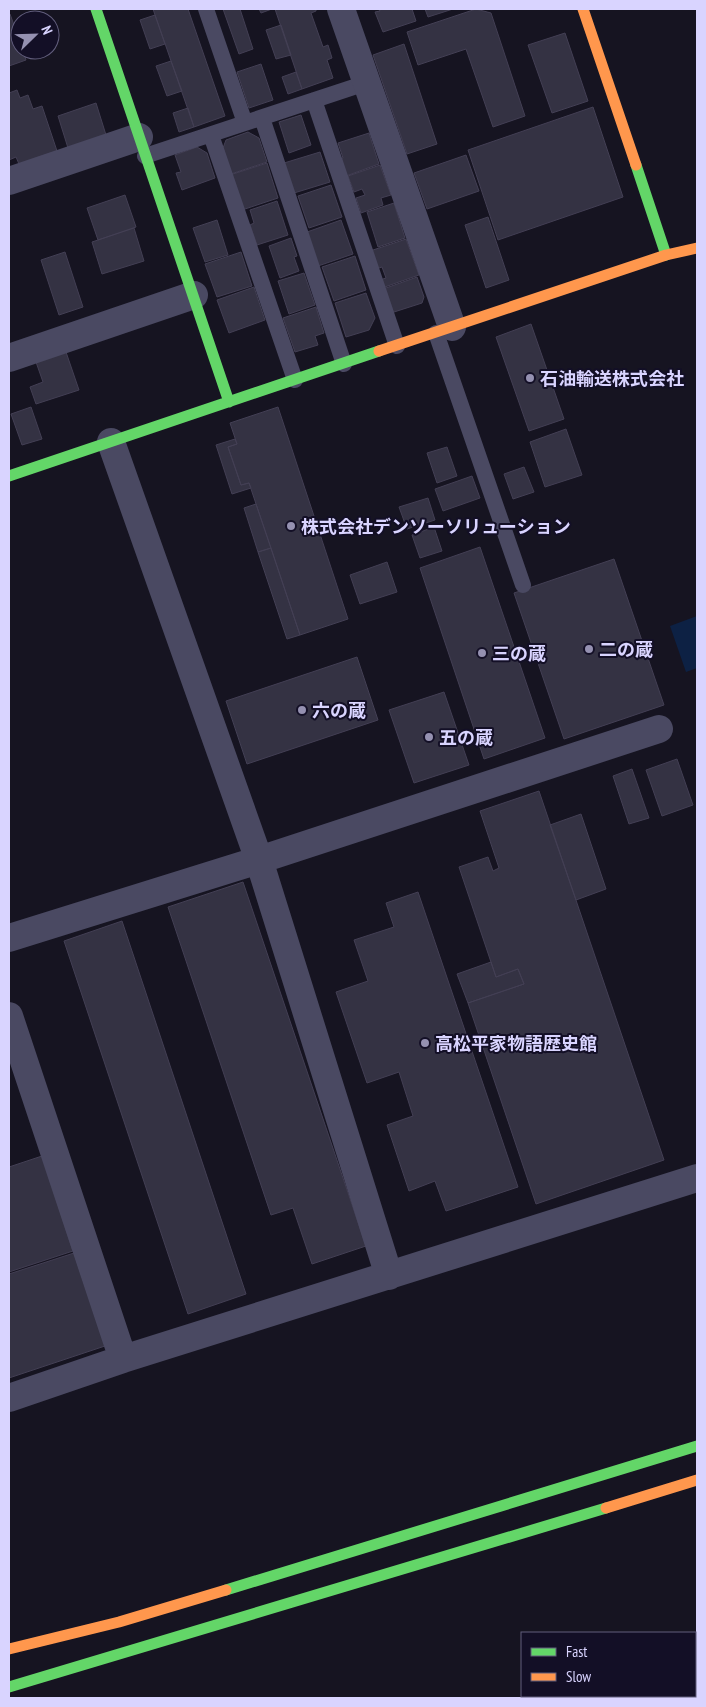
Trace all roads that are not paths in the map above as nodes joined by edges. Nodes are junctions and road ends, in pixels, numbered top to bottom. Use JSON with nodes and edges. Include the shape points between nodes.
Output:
{"nodes":[{"id":1,"x":96,"y":9,"type":"edge"},
{"id":2,"x":206,"y":9,"type":"edge"},
{"id":3,"x":341,"y":9,"type":"edge"},
{"id":4,"x":583,"y":9,"type":"edge"},
{"id":5,"x":366,"y":83,"type":"junction"},
{"id":6,"x":314,"y":100,"type":"junction"},
{"id":7,"x":262,"y":118,"type":"junction"},
{"id":8,"x":245,"y":123,"type":"junction"},
{"id":9,"x":211,"y":134,"type":"junction"},
{"id":10,"x":142,"y":146,"type":"junction"},
{"id":11,"x":9,"y":181,"type":"edge"},
{"id":12,"x":697,"y":248,"type":"edge"},
{"id":13,"x":666,"y":255,"type":"junction"},
{"id":14,"x":194,"y":295,"type":"junction"},
{"id":15,"x":444,"y":330,"type":"junction"},
{"id":16,"x":397,"y":346,"type":"junction"},
{"id":17,"x":9,"y":358,"type":"edge"},
{"id":18,"x":344,"y":364,"type":"junction"},
{"id":19,"x":295,"y":380,"type":"junction"},
{"id":20,"x":229,"y":402,"type":"junction"},
{"id":21,"x":111,"y":442,"type":"junction"},
{"id":22,"x":9,"y":476,"type":"edge"},
{"id":23,"x":523,"y":585,"type":"dead end"},
{"id":24,"x":659,"y":729,"type":"dead end"},
{"id":25,"x":259,"y":860,"type":"junction"},
{"id":26,"x":9,"y":938,"type":"edge"},
{"id":27,"x":9,"y":1016,"type":"edge"},
{"id":28,"x":697,"y":1178,"type":"edge"},
{"id":29,"x":389,"y":1276,"type":"junction"},
{"id":30,"x":123,"y":1359,"type":"junction"},
{"id":31,"x":9,"y":1398,"type":"edge"},
{"id":32,"x":697,"y":1446,"type":"edge"},
{"id":33,"x":697,"y":1480,"type":"edge"},
{"id":34,"x":9,"y":1649,"type":"edge"},
{"id":35,"x":9,"y":1687,"type":"edge"}],
"edges":[{"from":1,"to":10,"type":"street"},
{"from":2,"to":8,"type":"lane"},
{"from":3,"to":5,"type":"street"},
{"from":4,"to":13,"type":"street"},
{"from":5,"to":6,"type":"lane"},
{"from":5,"to":15,"type":"street"},
{"from":6,"to":7,"type":"lane"},
{"from":6,"to":16,"type":"lane"},
{"from":7,"to":8,"type":"lane"},
{"from":7,"to":18,"type":"lane"},
{"from":8,"to":9,"type":"lane"},
{"from":9,"to":10,"type":"lane"},
{"from":9,"to":19,"type":"lane"},
{"from":10,"to":11,"type":"street"},
{"from":10,"to":14,"type":"street"},
{"from":12,"to":13,"type":"street"},
{"from":13,"to":15,"type":"street"},
{"from":14,"to":17,"type":"street"},
{"from":14,"to":20,"type":"street"},
{"from":15,"to":16,"type":"street"},
{"from":15,"to":23,"type":"lane"},
{"from":16,"to":18,"type":"street"},
{"from":18,"to":19,"type":"street"},
{"from":19,"to":20,"type":"street"},
{"from":20,"to":21,"type":"street"},
{"from":21,"to":22,"type":"street"},
{"from":21,"to":25,"type":"street"},
{"from":24,"to":25,"type":"street"},
{"from":25,"to":26,"type":"street"},
{"from":25,"to":29,"type":"street"},
{"from":27,"to":30,"type":"street"},
{"from":28,"to":29,"type":"street"},
{"from":29,"to":30,"type":"street"},
{"from":30,"to":31,"type":"street"},
{"from":32,"to":34,"type":"street","via":[[119,1622]]},
{"from":33,"to":35,"type":"street"}]}
